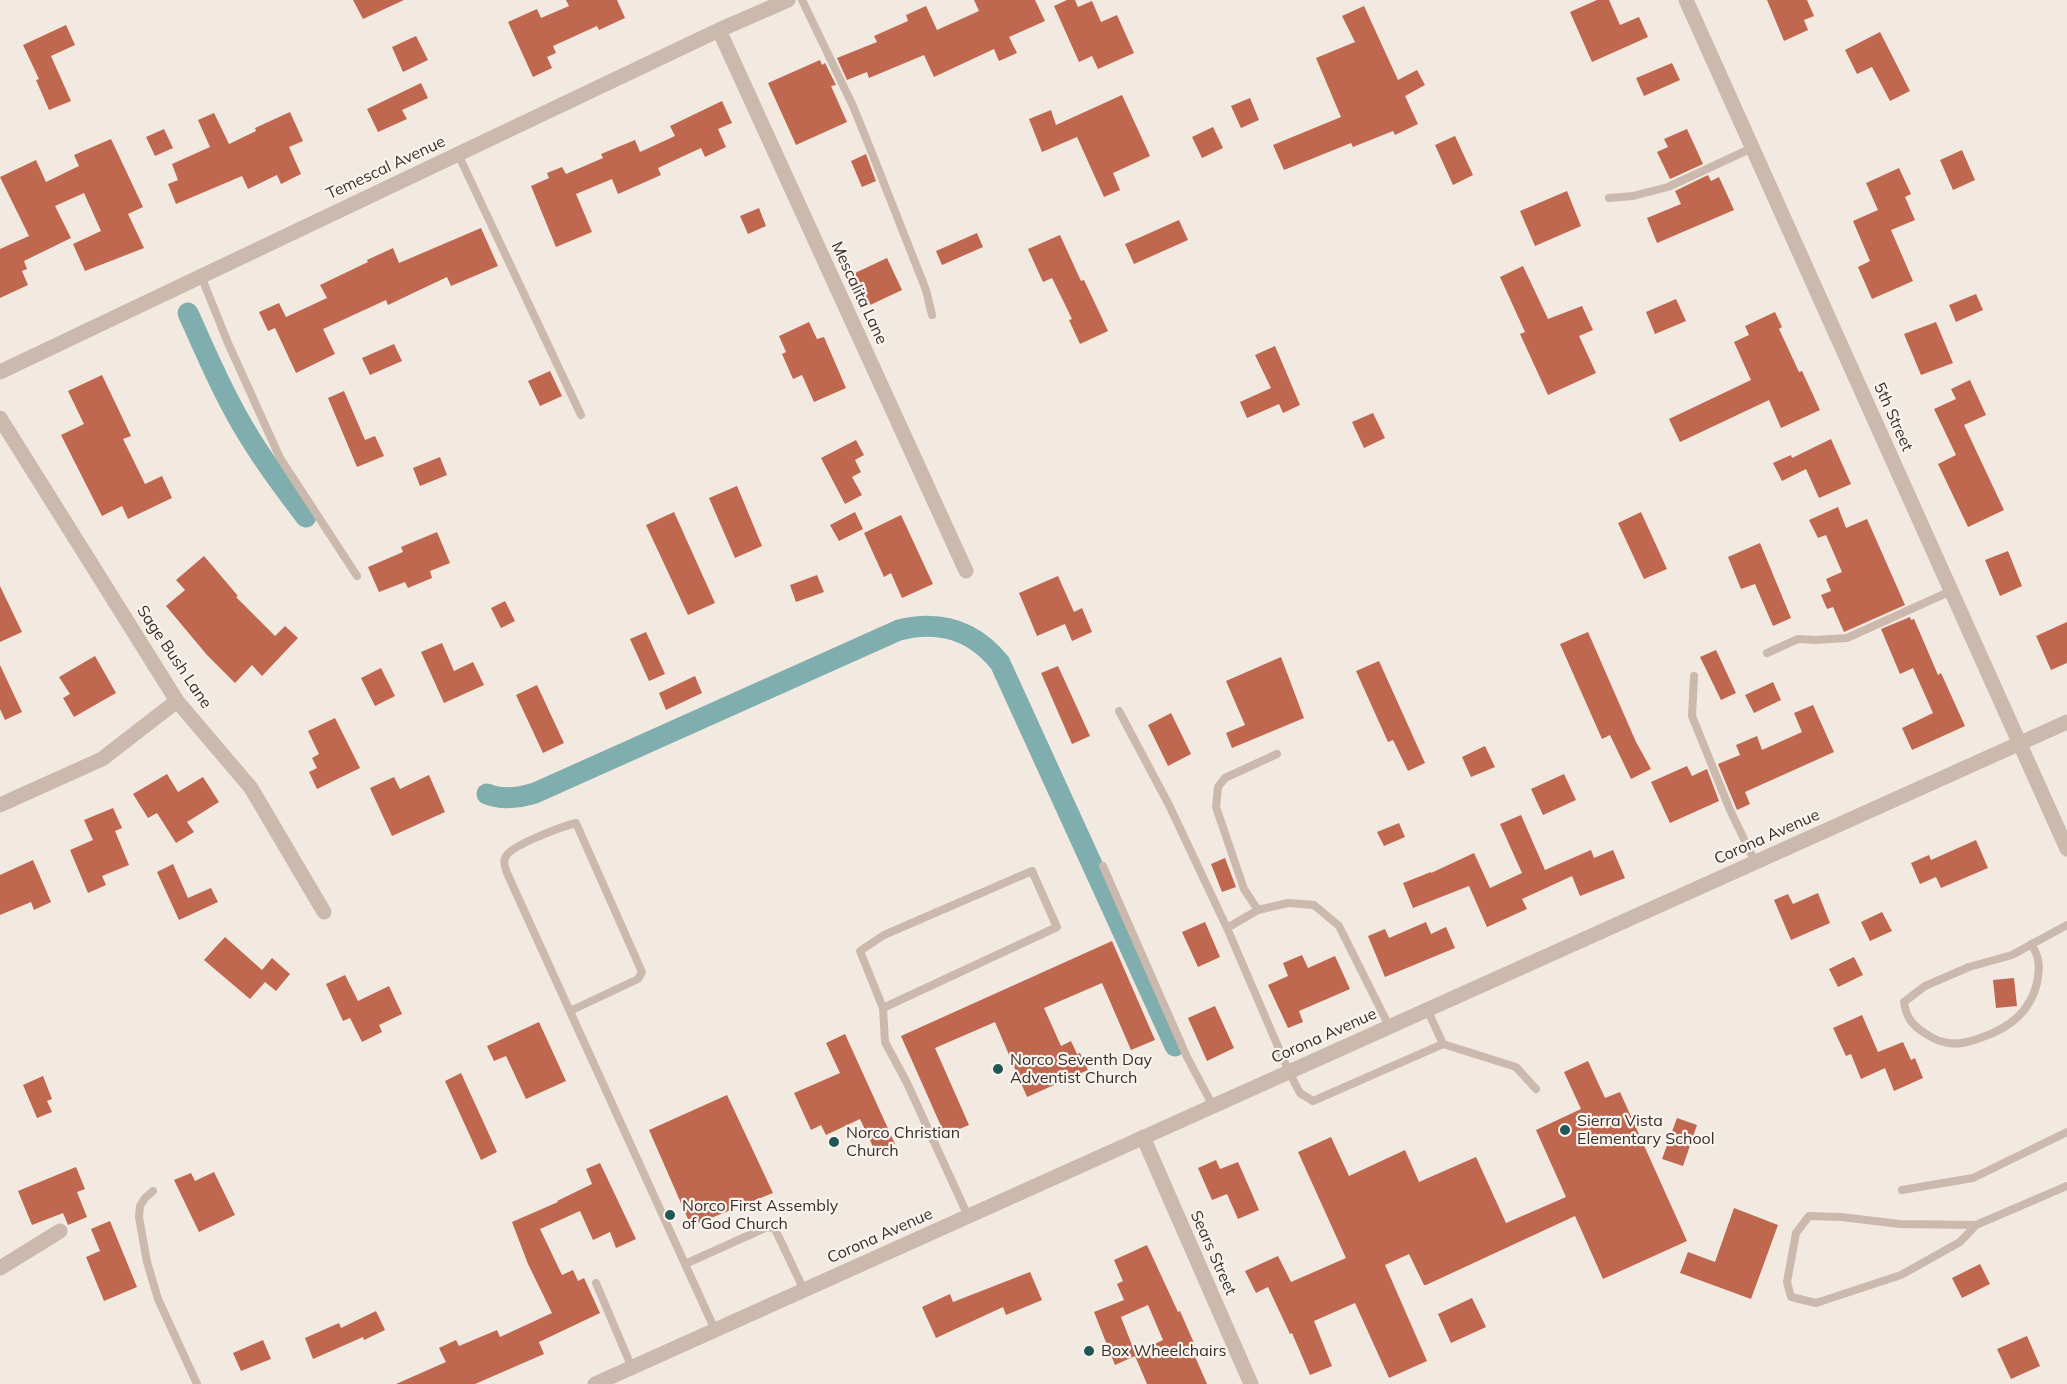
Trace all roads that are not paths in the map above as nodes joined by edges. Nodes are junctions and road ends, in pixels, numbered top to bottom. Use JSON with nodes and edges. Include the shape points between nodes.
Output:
{"nodes":[{"id":1,"x":788,"y":0,"type":"edge"},
{"id":2,"x":802,"y":0,"type":"edge"},
{"id":3,"x":1686,"y":0,"type":"edge"},
{"id":4,"x":719,"y":30,"type":"junction"},
{"id":5,"x":1752,"y":148,"type":"junction"},
{"id":6,"x":458,"y":154,"type":"junction"},
{"id":7,"x":1609,"y":198,"type":"dead end"},
{"id":8,"x":201,"y":276,"type":"junction"},
{"id":9,"x":932,"y":315,"type":"dead end"},
{"id":10,"x":0,"y":372,"type":"edge"},
{"id":11,"x":581,"y":415,"type":"dead end"},
{"id":12,"x":0,"y":418,"type":"edge"},
{"id":13,"x":966,"y":571,"type":"dead end"},
{"id":14,"x":357,"y":576,"type":"dead end"},
{"id":15,"x":1951,"y":591,"type":"junction"},
{"id":16,"x":1767,"y":653,"type":"dead end"},
{"id":17,"x":1694,"y":676,"type":"dead end"},
{"id":18,"x":177,"y":701,"type":"junction"},
{"id":19,"x":1119,"y":711,"type":"dead end"},
{"id":20,"x":2067,"y":722,"type":"edge"},
{"id":21,"x":2019,"y":743,"type":"junction"},
{"id":22,"x":1277,"y":754,"type":"dead end"},
{"id":23,"x":0,"y":805,"type":"edge"},
{"id":24,"x":2067,"y":849,"type":"edge"},
{"id":25,"x":1755,"y":862,"type":"junction"},
{"id":26,"x":1103,"y":866,"type":"dead end"},
{"id":27,"x":1258,"y":910,"type":"junction"},
{"id":28,"x":324,"y":912,"type":"dead end"},
{"id":29,"x":2067,"y":925,"type":"edge"},
{"id":30,"x":1227,"y":928,"type":"junction"},
{"id":31,"x":2031,"y":944,"type":"junction"},
{"id":32,"x":883,"y":1008,"type":"junction"},
{"id":33,"x":1427,"y":1009,"type":"junction"},
{"id":34,"x":570,"y":1011,"type":"junction"},
{"id":35,"x":1389,"y":1026,"type":"junction"},
{"id":36,"x":1443,"y":1044,"type":"junction"},
{"id":37,"x":1289,"y":1072,"type":"junction"},
{"id":38,"x":1536,"y":1089,"type":"dead end"},
{"id":39,"x":1213,"y":1106,"type":"junction"},
{"id":40,"x":2067,"y":1132,"type":"edge"},
{"id":41,"x":1143,"y":1137,"type":"junction"},
{"id":42,"x":2067,"y":1186,"type":"edge"},
{"id":43,"x":1902,"y":1190,"type":"dead end"},
{"id":44,"x":153,"y":1191,"type":"dead end"},
{"id":45,"x":968,"y":1216,"type":"junction"},
{"id":46,"x":1976,"y":1225,"type":"junction"},
{"id":47,"x":60,"y":1231,"type":"dead end"},
{"id":48,"x":685,"y":1264,"type":"junction"},
{"id":49,"x":0,"y":1268,"type":"edge"},
{"id":50,"x":596,"y":1283,"type":"dead end"},
{"id":51,"x":804,"y":1290,"type":"junction"},
{"id":52,"x":715,"y":1330,"type":"junction"},
{"id":53,"x":632,"y":1368,"type":"junction"},
{"id":54,"x":197,"y":1384,"type":"edge"},
{"id":55,"x":595,"y":1384,"type":"edge"},
{"id":56,"x":1251,"y":1384,"type":"edge"}],
"edges":[{"from":1,"to":4,"type":"street","name":"Temescal Avenue"},
{"from":2,"to":9,"type":"lane","via":[[853,106],[922,279]]},
{"from":3,"to":5,"type":"street","name":"5th Street"},
{"from":4,"to":6,"type":"street","name":"Temescal Avenue"},
{"from":4,"to":13,"type":"street","name":"Mescalita Lane"},
{"from":5,"to":7,"type":"lane","via":[[1668,187]]},
{"from":5,"to":15,"type":"street","name":"5th Street"},
{"from":6,"to":8,"type":"street","name":"Temescal Avenue"},
{"from":6,"to":11,"type":"lane"},
{"from":8,"to":10,"type":"street","name":"Temescal Avenue"},
{"from":8,"to":14,"type":"lane","via":[[280,458]]},
{"from":12,"to":18,"type":"street","name":"Sage Bush Lane"},
{"from":15,"to":16,"type":"lane","via":[[1847,638],[1798,639]]},
{"from":15,"to":21,"type":"street","name":"5th Street"},
{"from":17,"to":25,"type":"lane","via":[[1692,716]]},
{"from":18,"to":23,"type":"street","via":[[102,759]]},
{"from":18,"to":28,"type":"street","name":"Sage Bush Lane","via":[[251,788]]},
{"from":19,"to":30,"type":"lane"},
{"from":20,"to":21,"type":"street","name":"Corona Avenue"},
{"from":21,"to":24,"type":"street","name":"5th Street"},
{"from":21,"to":25,"type":"street","name":"Corona Avenue"},
{"from":22,"to":27,"type":"lane","via":[[1225,778],[1218,787],[1216,807],[1244,889]]},
{"from":25,"to":33,"type":"street","name":"Corona Avenue"},
{"from":26,"to":39,"type":"lane","via":[[1187,1057]]},
{"from":27,"to":30,"type":"lane"},
{"from":27,"to":35,"type":"lane","via":[[1288,903],[1314,905],[1339,926]]},
{"from":29,"to":31,"type":"lane"},
{"from":30,"to":37,"type":"lane"},
{"from":31,"to":31,"type":"lane","via":[[2012,955],[1969,967],[1925,986],[1904,1002],[1905,1012],[1912,1023],[1944,1042],[1964,1044],[2000,1031],[2018,1018],[2033,999],[2040,968]]},
{"from":32,"to":32,"type":"lane","via":[[1057,927],[1032,871],[885,935],[860,951]]},
{"from":32,"to":45,"type":"lane","via":[[885,1042]]},
{"from":33,"to":35,"type":"street","name":"Corona Avenue"},
{"from":33,"to":36,"type":"lane"},
{"from":34,"to":34,"type":"lane","via":[[503,862],[507,853],[518,846],[576,823],[642,972],[638,979]]},
{"from":34,"to":48,"type":"lane"},
{"from":35,"to":37,"type":"street","name":"Corona Avenue"},
{"from":36,"to":37,"type":"lane","via":[[1313,1101],[1300,1093]]},
{"from":36,"to":38,"type":"lane","via":[[1516,1067]]},
{"from":37,"to":39,"type":"street","name":"Corona Avenue"},
{"from":39,"to":41,"type":"street","name":"Corona Avenue"},
{"from":40,"to":43,"type":"lane","via":[[1972,1178]]},
{"from":41,"to":45,"type":"street","name":"Corona Avenue"},
{"from":41,"to":56,"type":"street","name":"Sears Street"},
{"from":42,"to":46,"type":"lane"},
{"from":44,"to":54,"type":"lane","via":[[140,1206],[139,1217],[147,1262],[158,1299]]},
{"from":45,"to":51,"type":"street","name":"Corona Avenue"},
{"from":46,"to":46,"type":"lane","via":[[1900,1224],[1809,1216],[1796,1233],[1787,1281],[1791,1297],[1816,1303],[1901,1275],[1960,1242]]},
{"from":47,"to":49,"type":"street"},
{"from":48,"to":51,"type":"lane","via":[[774,1227]]},
{"from":48,"to":52,"type":"lane"},
{"from":50,"to":53,"type":"lane"},
{"from":51,"to":52,"type":"street","name":"Corona Avenue"},
{"from":52,"to":53,"type":"street","name":"Corona Avenue"},
{"from":53,"to":55,"type":"street","name":"Corona Avenue"}]}
